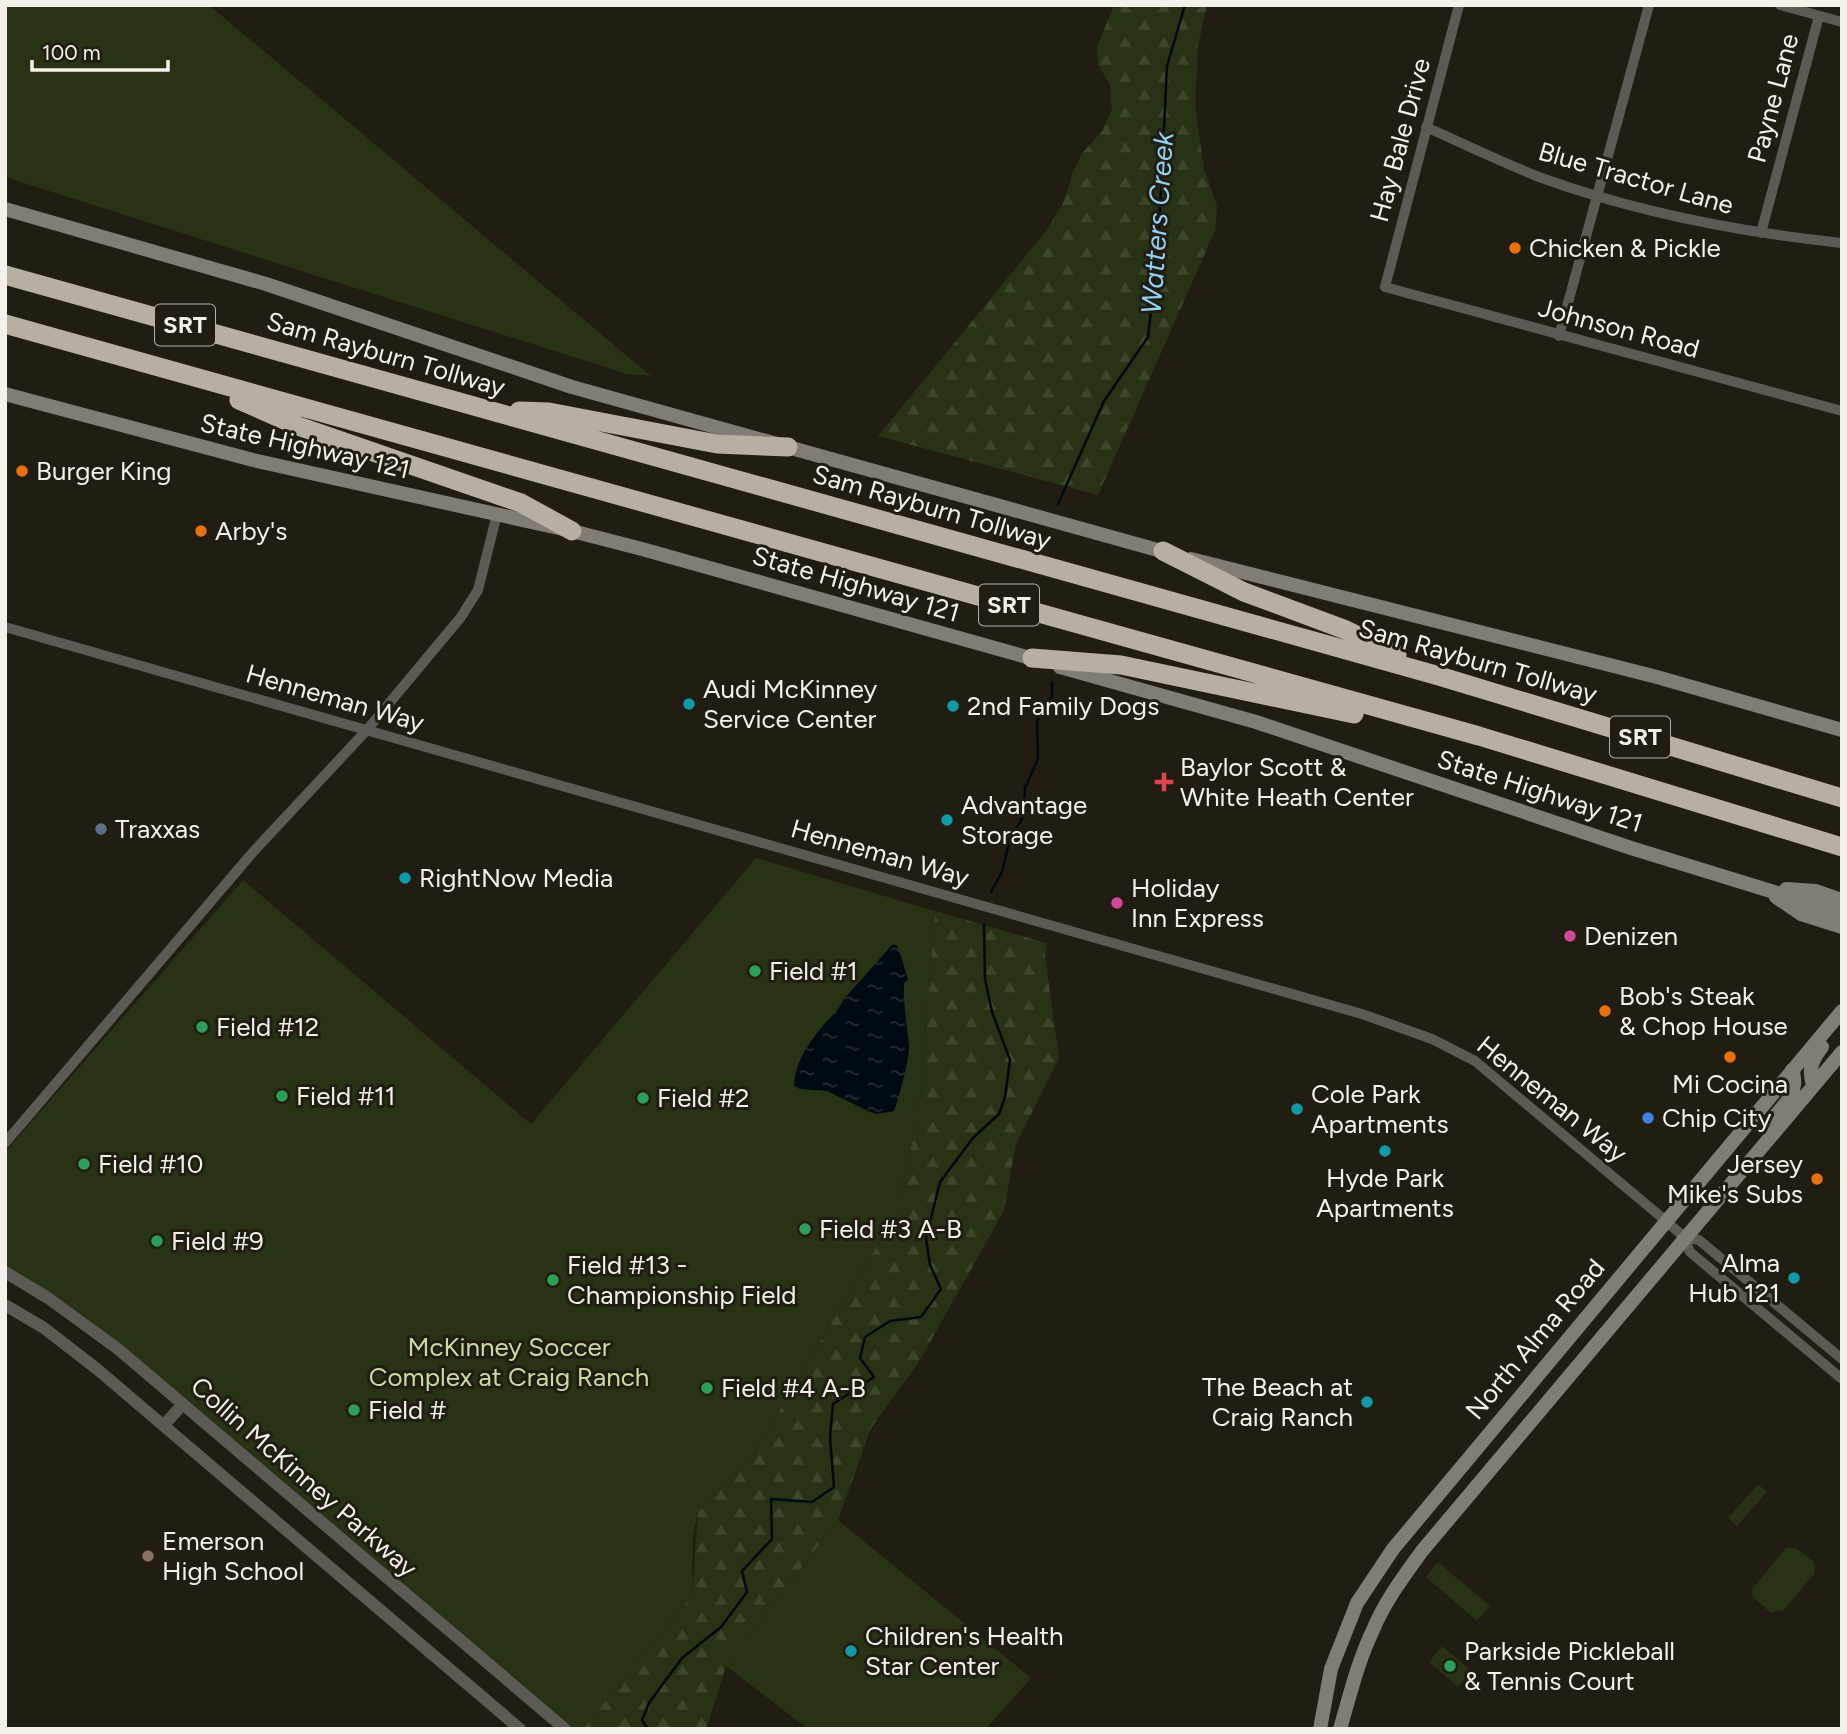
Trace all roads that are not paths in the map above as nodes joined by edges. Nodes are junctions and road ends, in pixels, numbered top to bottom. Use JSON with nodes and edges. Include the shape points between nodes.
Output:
{"nodes":[{"id":1,"x":1459,"y":5,"type":"edge"},
{"id":2,"x":1649,"y":5,"type":"edge"},
{"id":3,"x":1780,"y":5,"type":"edge"},
{"id":4,"x":1819,"y":16,"type":"junction"},
{"id":5,"x":1842,"y":22,"type":"edge"},
{"id":6,"x":1426,"y":127,"type":"junction"},
{"id":7,"x":1597,"y":196,"type":"junction"},
{"id":8,"x":5,"y":209,"type":"edge"},
{"id":9,"x":1761,"y":233,"type":"junction"},
{"id":10,"x":1842,"y":243,"type":"edge"},
{"id":11,"x":5,"y":275,"type":"edge"},
{"id":12,"x":1385,"y":287,"type":"joint"},
{"id":13,"x":5,"y":324,"type":"edge"},
{"id":14,"x":1559,"y":336,"type":"junction"},
{"id":15,"x":174,"y":371,"type":"junction"},
{"id":16,"x":5,"y":394,"type":"edge"},
{"id":17,"x":489,"y":411,"type":"junction"},
{"id":18,"x":1842,"y":411,"type":"edge"},
{"id":19,"x":788,"y":447,"type":"junction"},
{"id":20,"x":497,"y":514,"type":"junction"},
{"id":21,"x":572,"y":531,"type":"junction"},
{"id":22,"x":1163,"y":551,"type":"junction"},
{"id":23,"x":5,"y":627,"type":"edge"},
{"id":24,"x":1032,"y":658,"type":"junction"},
{"id":25,"x":1439,"y":676,"type":"junction"},
{"id":26,"x":1842,"y":730,"type":"edge"},
{"id":27,"x":366,"y":731,"type":"junction"},
{"id":28,"x":1479,"y":736,"type":"junction"},
{"id":29,"x":1842,"y":798,"type":"edge"},
{"id":30,"x":1842,"y":846,"type":"edge"},
{"id":31,"x":1763,"y":888,"type":"junction"},
{"id":32,"x":1842,"y":900,"type":"edge"},
{"id":33,"x":1842,"y":913,"type":"edge"},
{"id":34,"x":1842,"y":927,"type":"edge"},
{"id":35,"x":1842,"y":1011,"type":"edge"},
{"id":36,"x":1830,"y":1024,"type":"junction"},
{"id":37,"x":1842,"y":1052,"type":"edge"},
{"id":38,"x":1792,"y":1070,"type":"junction"},
{"id":39,"x":1814,"y":1085,"type":"junction"},
{"id":40,"x":5,"y":1143,"type":"edge"},
{"id":41,"x":1755,"y":1154,"type":"junction"},
{"id":42,"x":1666,"y":1221,"type":"junction"},
{"id":43,"x":1684,"y":1237,"type":"junction"},
{"id":44,"x":5,"y":1272,"type":"edge"},
{"id":45,"x":5,"y":1305,"type":"edge"},
{"id":46,"x":1842,"y":1359,"type":"edge"},
{"id":47,"x":1842,"y":1379,"type":"edge"},
{"id":48,"x":183,"y":1404,"type":"junction"},
{"id":49,"x":1510,"y":1409,"type":"junction"},
{"id":50,"x":1528,"y":1424,"type":"junction"},
{"id":51,"x":164,"y":1425,"type":"junction"},
{"id":52,"x":1380,"y":1566,"type":"junction"},
{"id":53,"x":1399,"y":1583,"type":"junction"},
{"id":54,"x":520,"y":1729,"type":"edge"},
{"id":55,"x":565,"y":1729,"type":"edge"},
{"id":56,"x":1320,"y":1729,"type":"edge"},
{"id":57,"x":1340,"y":1729,"type":"edge"}],
"edges":[{"from":1,"to":6,"type":"street","name":"Hay Bale Drive"},
{"from":2,"to":7,"type":"street"},
{"from":3,"to":4,"type":"street"},
{"from":4,"to":5,"type":"street"},
{"from":4,"to":9,"type":"street","name":"Payne Lane"},
{"from":6,"to":7,"type":"street","name":"Blue Tractor Lane","via":[[1512,166]]},
{"from":6,"to":12,"type":"street","name":"Hay Bale Drive"},
{"from":7,"to":9,"type":"street","name":"Blue Tractor Lane","via":[[1676,218]]},
{"from":7,"to":14,"type":"street"},
{"from":8,"to":19,"type":"main road","via":[[266,284],[572,387]]},
{"from":9,"to":10,"type":"street","name":"Blue Tractor Lane"},
{"from":11,"to":17,"type":"highway","name":"Sam Rayburn Tollway","number":"SRT"},
{"from":12,"to":14,"type":"street","name":"Johnson Road"},
{"from":13,"to":15,"type":"highway","number":"SRT"},
{"from":14,"to":18,"type":"street","name":"Johnson Road"},
{"from":15,"to":21,"type":"highway","via":[[298,426],[521,503]]},
{"from":15,"to":28,"type":"highway","number":"SRT"},
{"from":16,"to":20,"type":"main road","name":"State Highway 121","via":[[253,460]]},
{"from":17,"to":19,"type":"highway","via":[[549,412],[718,444]]},
{"from":17,"to":25,"type":"highway","name":"Sam Rayburn Tollway","number":"SRT"},
{"from":19,"to":22,"type":"main road"},
{"from":20,"to":21,"type":"main road","name":"State Highway 121"},
{"from":20,"to":27,"type":"street","via":[[478,590]]},
{"from":21,"to":24,"type":"main road","name":"State Highway 121"},
{"from":22,"to":25,"type":"highway","via":[[1244,592],[1346,629]]},
{"from":22,"to":26,"type":"main road","via":[[1657,677]]},
{"from":23,"to":27,"type":"street","name":"Henneman Way"},
{"from":24,"to":28,"type":"highway","via":[[1121,665],[1384,721]]},
{"from":24,"to":31,"type":"main road","name":"State Highway 121","via":[[1256,722]]},
{"from":25,"to":29,"type":"highway","name":"Sam Rayburn Tollway","number":"SRT"},
{"from":27,"to":40,"type":"street","via":[[253,852]]},
{"from":27,"to":42,"type":"street","name":"Henneman Way","via":[[1349,1010],[1432,1039],[1475,1061]]},
{"from":28,"to":30,"type":"highway","number":"SRT"},
{"from":31,"to":32,"type":"main road","via":[[1816,891]]},
{"from":31,"to":33,"type":"main road","name":"State Highway 121"},
{"from":31,"to":34,"type":"main road","via":[[1801,914]]},
{"from":35,"to":36,"type":"main road","name":"North Alma Road"},
{"from":36,"to":38,"type":"main road","name":"North Alma Road"},
{"from":36,"to":39,"type":"main road","via":[[1829,1038],[1811,1064]]},
{"from":37,"to":39,"type":"main road","name":"North Alma Road"},
{"from":38,"to":41,"type":"main road","via":[[1796,1084],[1791,1096],[1766,1127]]},
{"from":38,"to":42,"type":"main road","name":"North Alma Road"},
{"from":39,"to":41,"type":"main road","name":"North Alma Road"},
{"from":41,"to":43,"type":"main road","name":"North Alma Road"},
{"from":42,"to":43,"type":"street","name":"Henneman Way"},
{"from":42,"to":49,"type":"main road","name":"North Alma Road"},
{"from":43,"to":46,"type":"street","name":"Henneman Way","via":[[1699,1240]]},
{"from":43,"to":47,"type":"street","name":"Henneman Way","via":[[1690,1252]]},
{"from":43,"to":50,"type":"main road","name":"North Alma Road"},
{"from":44,"to":48,"type":"street","name":"Collin McKinney Parkway","via":[[118,1349]]},
{"from":45,"to":51,"type":"street","name":"Collin McKinney Parkway","via":[[44,1328]]},
{"from":48,"to":51,"type":"street"},
{"from":48,"to":55,"type":"street","name":"Collin McKinney Parkway"},
{"from":49,"to":50,"type":"main road"},
{"from":49,"to":52,"type":"main road","name":"North Alma Road"},
{"from":50,"to":53,"type":"main road","name":"North Alma Road"},
{"from":51,"to":54,"type":"street","name":"Collin McKinney Parkway"},
{"from":52,"to":53,"type":"main road"},
{"from":52,"to":56,"type":"main road","name":"North Alma Road","via":[[1357,1603],[1331,1669]]},
{"from":53,"to":57,"type":"main road","name":"North Alma Road","via":[[1373,1629]]}]}
